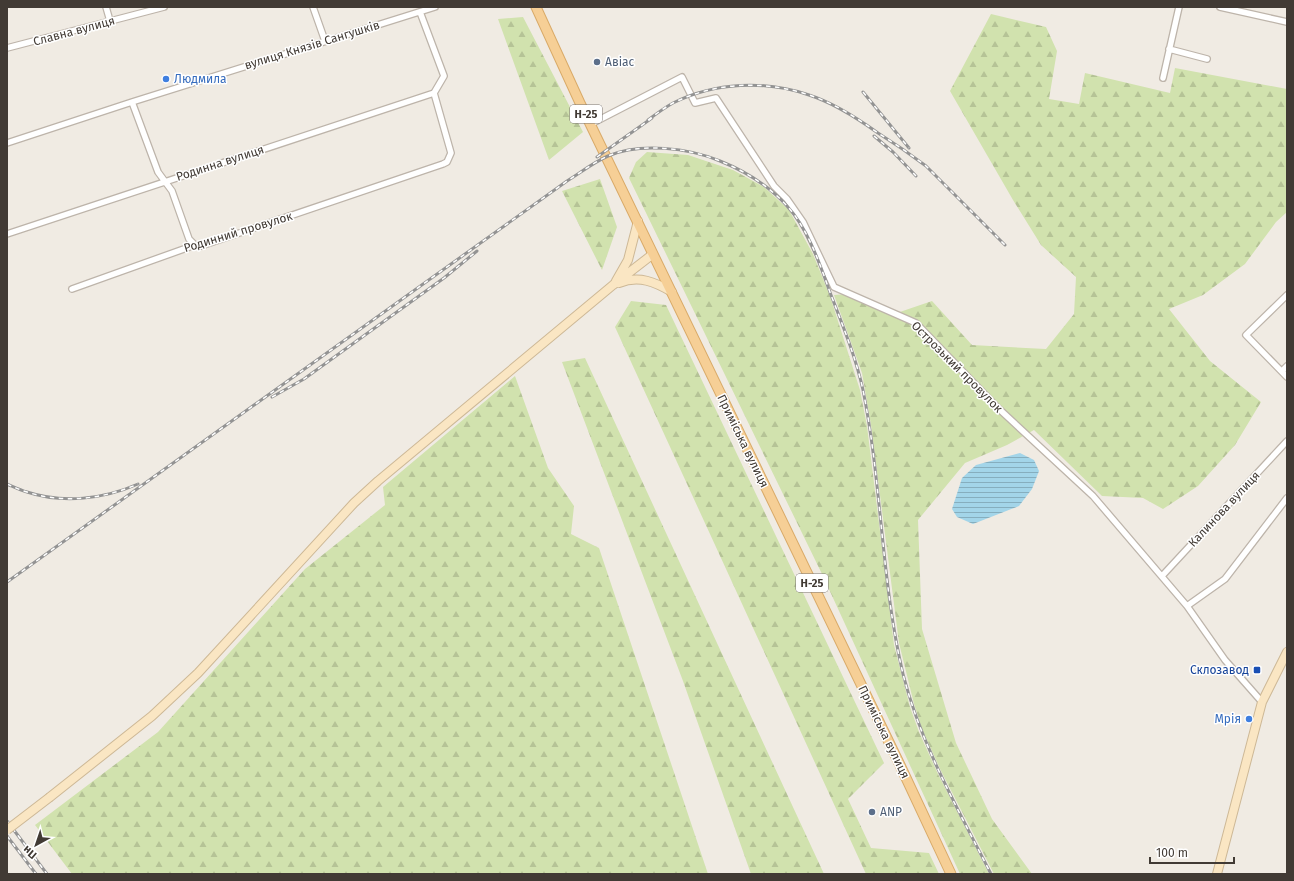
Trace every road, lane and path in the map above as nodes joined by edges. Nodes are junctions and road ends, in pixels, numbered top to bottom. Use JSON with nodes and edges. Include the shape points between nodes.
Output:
{"nodes":[{"id":1,"x":106,"y":7,"type":"edge"},
{"id":2,"x":164,"y":7,"type":"edge"},
{"id":3,"x":313,"y":7,"type":"edge"},
{"id":4,"x":435,"y":7,"type":"edge"},
{"id":5,"x":536,"y":7,"type":"edge"},
{"id":6,"x":1179,"y":7,"type":"edge"},
{"id":7,"x":1220,"y":7,"type":"edge"},
{"id":8,"x":420,"y":12,"type":"junction"},
{"id":9,"x":110,"y":21,"type":"junction"},
{"id":10,"x":1287,"y":22,"type":"edge"},
{"id":11,"x":325,"y":42,"type":"junction"},
{"id":12,"x":7,"y":48,"type":"edge"},
{"id":13,"x":1169,"y":49,"type":"junction"},
{"id":14,"x":1207,"y":59,"type":"dead end"},
{"id":15,"x":1163,"y":78,"type":"dead end"},
{"id":16,"x":434,"y":93,"type":"junction"},
{"id":17,"x":132,"y":102,"type":"junction"},
{"id":18,"x":591,"y":124,"type":"junction"},
{"id":19,"x":7,"y":144,"type":"edge"},
{"id":20,"x":166,"y":181,"type":"junction"},
{"id":21,"x":638,"y":221,"type":"junction"},
{"id":22,"x":7,"y":234,"type":"edge"},
{"id":23,"x":195,"y":244,"type":"junction"},
{"id":24,"x":653,"y":254,"type":"junction"},
{"id":25,"x":613,"y":285,"type":"junction"},
{"id":26,"x":72,"y":288,"type":"dead end"},
{"id":27,"x":672,"y":292,"type":"junction"},
{"id":28,"x":1287,"y":295,"type":"edge"},
{"id":29,"x":1287,"y":366,"type":"edge"},
{"id":30,"x":1282,"y":372,"type":"junction"},
{"id":31,"x":1287,"y":377,"type":"edge"},
{"id":32,"x":1287,"y":441,"type":"edge"},
{"id":33,"x":1287,"y":498,"type":"edge"},
{"id":34,"x":1162,"y":576,"type":"junction"},
{"id":35,"x":1187,"y":606,"type":"junction"},
{"id":36,"x":1287,"y":652,"type":"edge"},
{"id":37,"x":1262,"y":702,"type":"junction"},
{"id":38,"x":7,"y":830,"type":"edge"},
{"id":39,"x":951,"y":874,"type":"edge"},
{"id":40,"x":1217,"y":874,"type":"edge"}],
"edges":[{"from":1,"to":9,"type":"street"},
{"from":2,"to":9,"type":"street","name":"Славна вулиця"},
{"from":3,"to":11,"type":"street"},
{"from":4,"to":8,"type":"street","name":"вулиця Князів Сангушків"},
{"from":5,"to":18,"type":"main road","name":"Приміська вулиця","number":"Н-25"},
{"from":6,"to":13,"type":"street"},
{"from":7,"to":10,"type":"street"},
{"from":8,"to":11,"type":"street","name":"вулиця Князів Сангушків"},
{"from":8,"to":16,"type":"street","via":[[444,76]]},
{"from":9,"to":12,"type":"street","name":"Славна вулиця"},
{"from":11,"to":17,"type":"street","name":"вулиця Князів Сангушків"},
{"from":13,"to":14,"type":"street"},
{"from":13,"to":15,"type":"street"},
{"from":16,"to":20,"type":"street","name":"Родинна вулиця"},
{"from":16,"to":23,"type":"street","name":"Родинний провулок","via":[[451,154],[447,162],[202,246]]},
{"from":17,"to":19,"type":"street","name":"вулиця Князів Сангушків"},
{"from":17,"to":20,"type":"street","via":[[158,172]]},
{"from":18,"to":21,"type":"main road","name":"Приміська вулиця","number":"Н-25"},
{"from":18,"to":34,"type":"street","name":"Острозький провулок","via":[[682,78],[695,103],[716,98],[774,186],[803,222],[834,287],[916,323],[998,408],[1093,496]]},
{"from":20,"to":22,"type":"street","name":"Родинна вулиця"},
{"from":20,"to":23,"type":"street","via":[[189,239]]},
{"from":21,"to":24,"type":"main road","name":"Приміська вулиця","number":"Н-25"},
{"from":21,"to":25,"type":"main road","via":[[628,260]]},
{"from":23,"to":26,"type":"street","name":"Родинний провулок"},
{"from":24,"to":25,"type":"main road"},
{"from":24,"to":27,"type":"main road","name":"Приміська вулиця","number":"Н-25"},
{"from":25,"to":27,"type":"main road","via":[[635,278],[660,285]]},
{"from":25,"to":38,"type":"main road","bridge":true,"via":[[354,503],[192,678],[152,716]]},
{"from":27,"to":39,"type":"main road","name":"Приміська вулиця","number":"Н-25"},
{"from":28,"to":30,"type":"street","via":[[1246,334]]},
{"from":29,"to":30,"type":"street"},
{"from":30,"to":31,"type":"street"},
{"from":32,"to":34,"type":"street","name":"Калинова вулиця"},
{"from":33,"to":35,"type":"street","via":[[1225,579]]},
{"from":34,"to":35,"type":"street","name":"Острозький провулок"},
{"from":35,"to":37,"type":"street","name":"Острозький провулок","via":[[1224,660]]},
{"from":36,"to":37,"type":"main road"},
{"from":37,"to":40,"type":"main road"}]}
